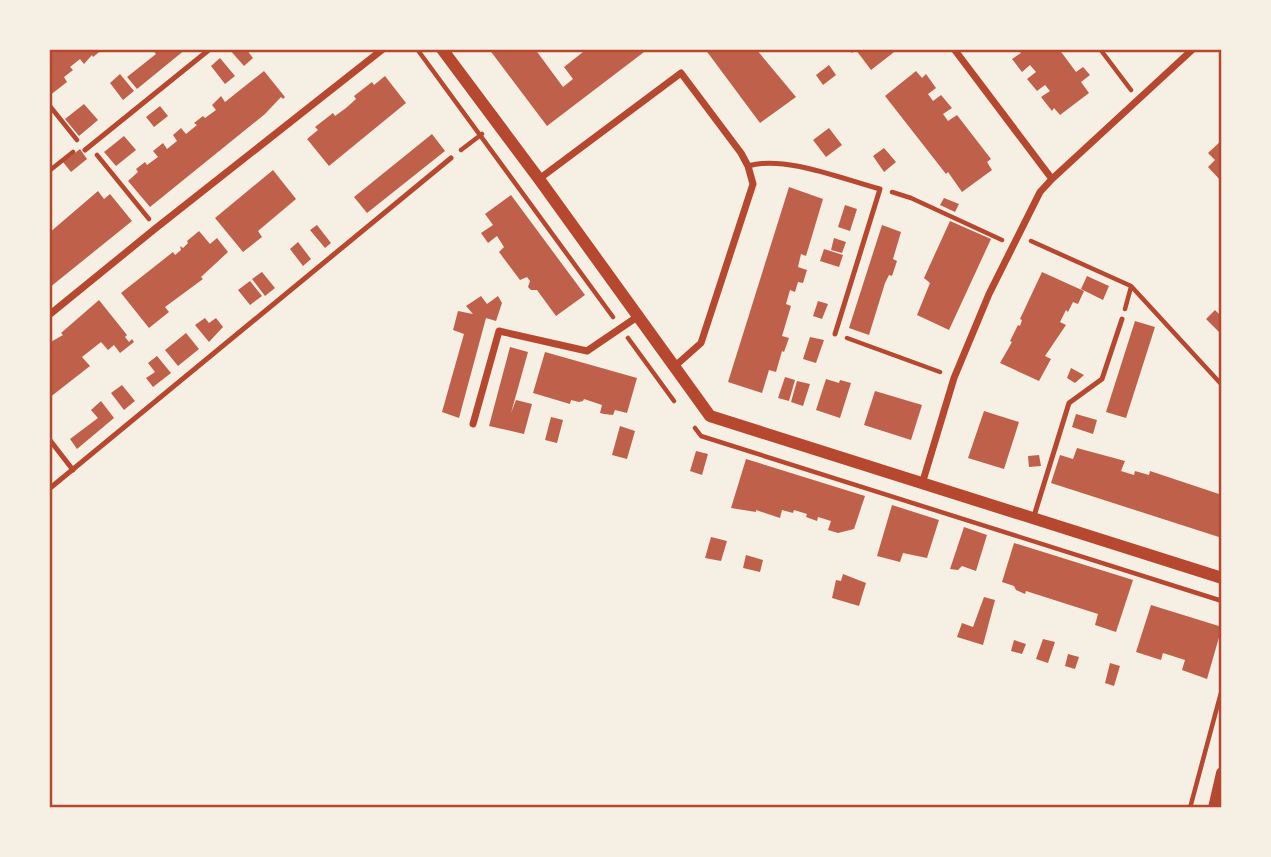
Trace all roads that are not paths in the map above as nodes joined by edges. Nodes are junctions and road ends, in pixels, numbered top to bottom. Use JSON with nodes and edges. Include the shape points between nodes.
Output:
{"nodes":[{"id":1,"x":210,"y":49,"type":"edge"},
{"id":2,"x":383,"y":49,"type":"edge"},
{"id":3,"x":442,"y":49,"type":"edge"},
{"id":4,"x":954,"y":49,"type":"edge"},
{"id":5,"x":1193,"y":49,"type":"edge"},
{"id":6,"x":87,"y":148,"type":"road end"},
{"id":7,"x":451,"y":158,"type":"road end"},
{"id":8,"x":748,"y":166,"type":"junction"},
{"id":9,"x":539,"y":178,"type":"junction"},
{"id":10,"x":1052,"y":179,"type":"junction"},
{"id":11,"x":49,"y":315,"type":"edge"},
{"id":12,"x":637,"y":317,"type":"junction"},
{"id":13,"x":1122,"y":318,"type":"road end"},
{"id":14,"x":835,"y":334,"type":"road end"},
{"id":15,"x":674,"y":367,"type":"junction"},
{"id":16,"x":473,"y":424,"type":"dead end"},
{"id":17,"x":49,"y":439,"type":"edge"},
{"id":18,"x":73,"y":470,"type":"junction"},
{"id":19,"x":922,"y":484,"type":"junction"},
{"id":20,"x":49,"y":489,"type":"edge"},
{"id":21,"x":1033,"y":519,"type":"junction"},
{"id":22,"x":1222,"y":578,"type":"edge"},
{"id":23,"x":1222,"y":774,"type":"edge"},
{"id":24,"x":1214,"y":808,"type":"edge"}],
"edges":[{"from":1,"to":6,"type":"lane"},
{"from":2,"to":11,"type":"street"},
{"from":3,"to":9,"type":"street"},
{"from":4,"to":10,"type":"street"},
{"from":5,"to":10,"type":"street"},
{"from":7,"to":18,"type":"lane"},
{"from":8,"to":9,"type":"street","via":[[681,73]]},
{"from":8,"to":14,"type":"lane","via":[[782,162],[880,189]]},
{"from":8,"to":15,"type":"street","via":[[753,184],[701,342]]},
{"from":9,"to":12,"type":"street"},
{"from":10,"to":19,"type":"street","via":[[1040,192],[989,294],[954,377]]},
{"from":12,"to":15,"type":"street"},
{"from":12,"to":16,"type":"street","via":[[587,351],[499,331]]},
{"from":13,"to":21,"type":"lane","via":[[1102,379],[1069,403]]},
{"from":15,"to":19,"type":"street","via":[[709,416]]},
{"from":17,"to":18,"type":"lane"},
{"from":18,"to":20,"type":"lane"},
{"from":19,"to":21,"type":"street"},
{"from":21,"to":22,"type":"street"},
{"from":23,"to":24,"type":"street"}]}
